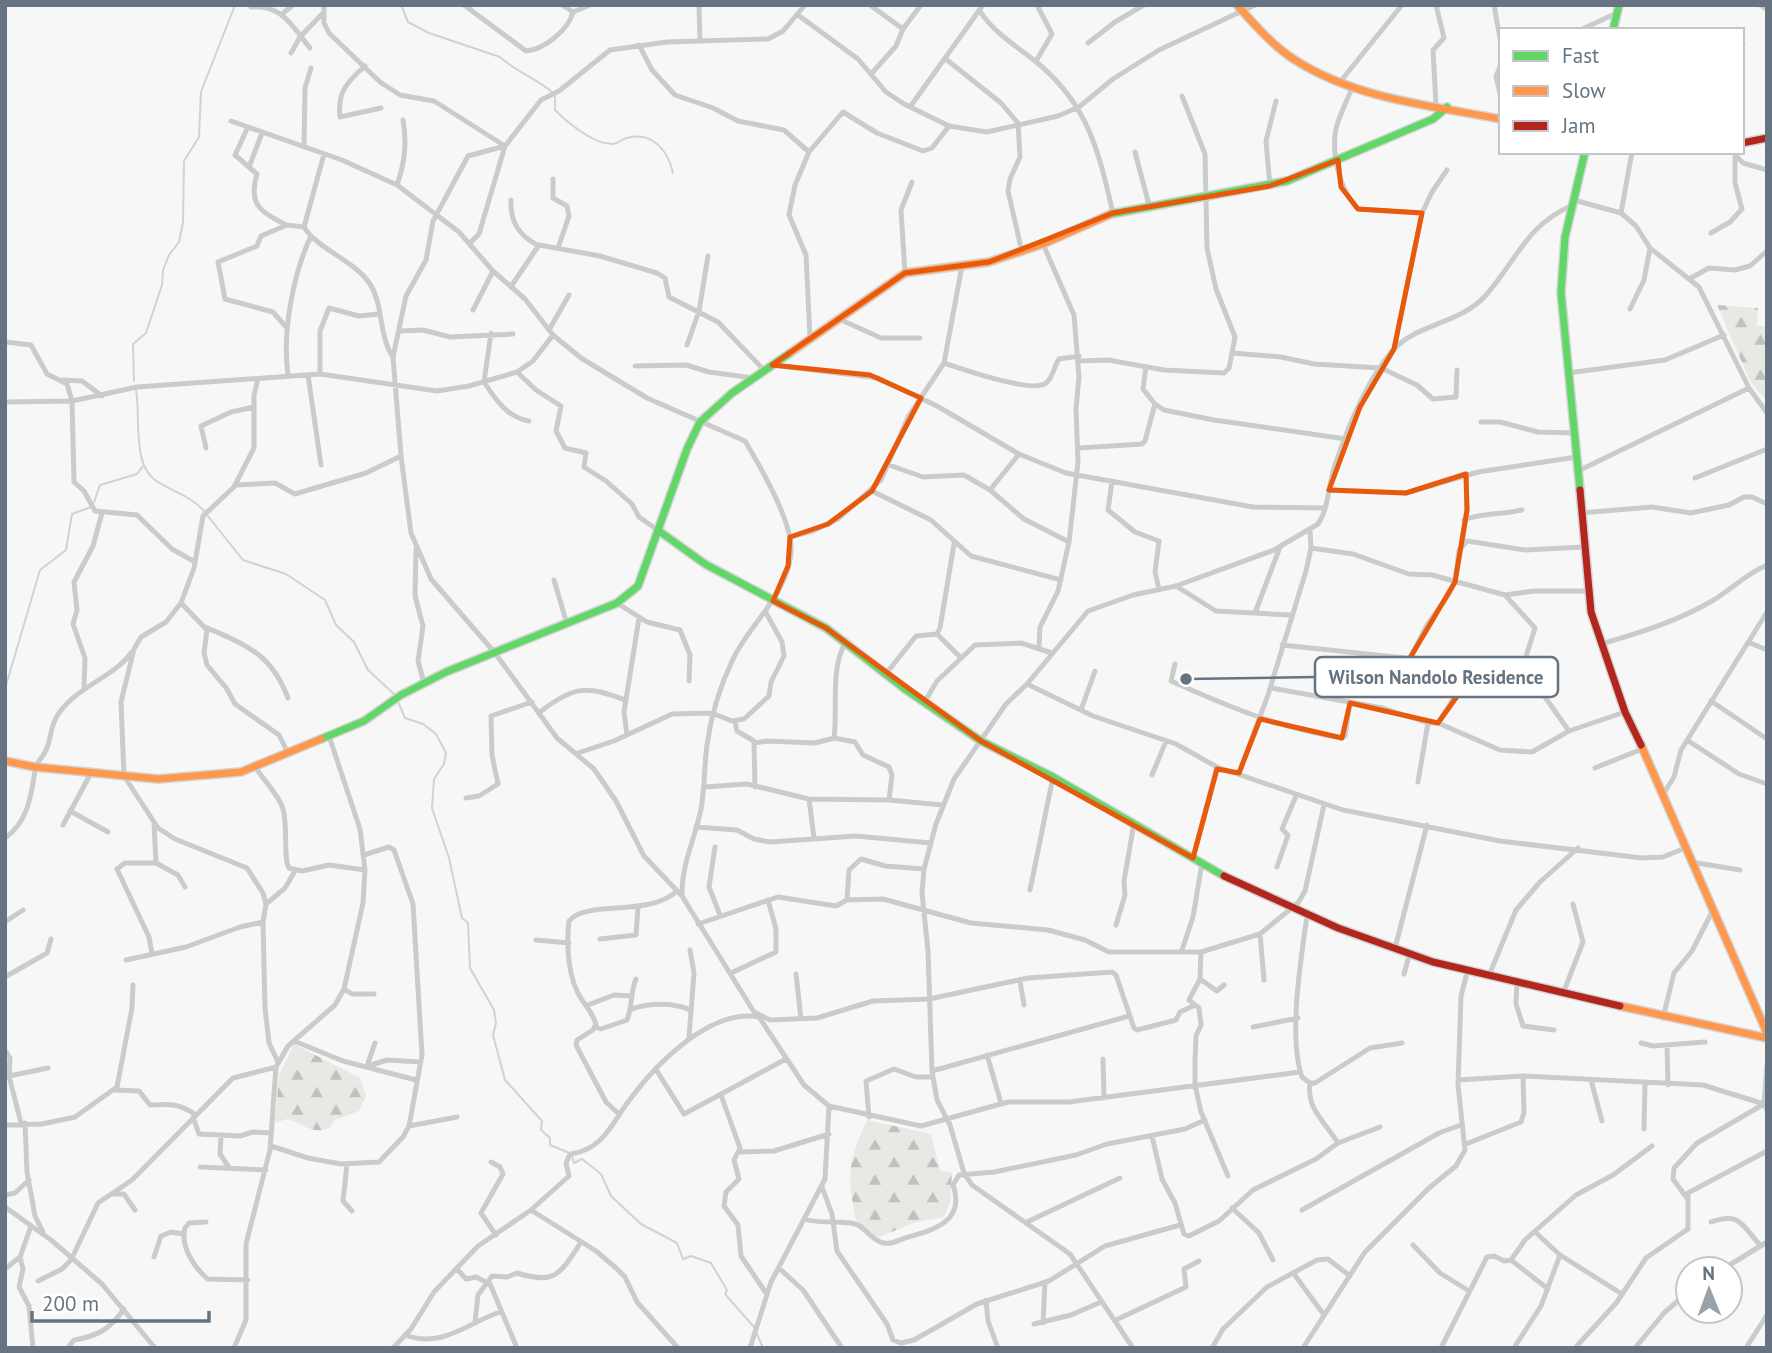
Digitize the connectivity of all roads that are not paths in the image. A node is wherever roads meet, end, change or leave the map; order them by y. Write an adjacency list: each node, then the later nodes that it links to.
1 (293, 5): 24 (street)
2 (464, 5): 23 (street)
3 (562, 5): 23 (street)
4 (590, 5): 23 (street)
5 (699, 5): 31 (street)
6 (805, 5): 25 (street)
7 (870, 5): 28 (street)
8 (921, 5): 28 (street)
9 (1037, 5): 37 (street)
10 (1144, 5): 32 (street)
11 (1255, 5): 19 (street)
12 (1402, 5): 42 (street)
13 (1436, 5): 47 (street)
14 (1494, 5): 29 (street)
15 (1760, 5): 22 (street)
16 (251, 7): 17 (street)
17 (270, 7): 24 (street)
18 (982, 8): 36 (street); 37 (street)
19 (1239, 8): 42 (street); 49 (street)
20 (324, 9): 30 (street); 38 (street)
21 (1618, 9): 26 (street); 27 (street)
22 (1767, 9)
23 (573, 12)
24 (282, 14): 30 (street)
25 (798, 15): 31 (street); 41 (street)
26 (1584, 28)
27 (1613, 28)
28 (903, 29): 41 (street)
29 (1499, 33)
30 (300, 37): 34 (street); 35 (street)
31 (700, 41): 33 (street)
32 (1088, 43)
33 (639, 45): 61 (street); 63 (street)
34 (310, 48)
35 (291, 53)
36 (947, 60): 48 (street); 55 (street)
37 (1036, 61): 49 (street)
38 (365, 66): 51 (street); 61 (street)
39 (311, 68): 62 (street)
40 (1499, 69): 44 (street)
41 (872, 73): 48 (street)
42 (1340, 82): 43 (street)
43 (1353, 86): 47 (street); 70 (street)
44 (1499, 90)
45 (1182, 96): 78 (street)
46 (1276, 101): 77 (street)
47 (1436, 105): 50 (street)
48 (910, 107): 56 (street)
49 (1079, 107): 55 (street); 82 (street)
50 (1447, 107): 52 (street); 70 (street)
51 (381, 108)
52 (1499, 118)
53 (403, 120): 76 (street)
54 (231, 121): 57 (street)
55 (1018, 123): 56 (street); 96 (street)
56 (949, 126): 63 (street)
57 (247, 129): 58 (street); 71 (street)
58 (262, 133): 62 (street); 71 (street)
59 (1767, 138): 60 (street)
60 (1744, 143)
61 (505, 146): 85 (street); 90 (street)
62 (304, 147): 65 (street)
63 (809, 152): 115 (street)
64 (1135, 152): 81 (street)
65 (324, 153): 76 (street); 87 (street)
66 (1585, 154): 80 (street)
67 (1632, 154): 84 (street)
68 (1735, 154): 88 (street)
69 (1736, 154): 73 (street)
70 (1338, 160): 77 (street); 83 (street)
71 (249, 167): 86 (street)
72 (1447, 170): 83 (street)
73 (1767, 170)
74 (553, 179): 93 (street)
75 (912, 182): 100 (street)
76 (397, 185): 85 (street)
77 (1270, 186): 78 (street)
78 (1205, 198): 81 (street); 120 (street)
79 (510, 200): 92 (street)
80 (1574, 202): 84 (street); 119 (street); 131 (street)
81 (1149, 205): 82 (street)
82 (1113, 213): 91 (street)
83 (1422, 213): 119 (street)
84 (1621, 213): 94 (street)
85 (436, 215): 90 (street); 110 (street)
86 (287, 225): 87 (street); 109 (street)
87 (304, 227): 89 (street)
88 (1711, 233)
89 (311, 236): 107 (street); 109 (street)
90 (470, 243): 99 (street)
91 (1043, 244): 96 (street); 122 (street)
92 (537, 245): 93 (street); 102 (street)
93 (558, 248): 106 (street)
94 (1650, 248): 101 (street); 104 (street)
95 (1767, 251): 101 (street)
96 (1022, 252): 98 (street)
97 (708, 256): 106 (street)
98 (962, 266): 100 (street); 123 (street)
99 (493, 271): 102 (street); 105 (street)
100 (905, 274): 108 (street)
101 (1689, 279): 114 (street)
102 (512, 285): 112 (street)
103 (569, 295): 112 (street)
104 (1630, 309)
105 (473, 310)
106 (699, 311): 118 (street); 128 (street)
107 (379, 314): 121 (street); 133 (street)
108 (839, 319): 115 (street); 116 (street)
109 (286, 327): 134 (street)
110 (400, 331): 111 (street); 121 (street)
111 (491, 333): 113 (street); 138 (street)
112 (551, 333): 130 (street); 149 (street)
113 (513, 334)
114 (1724, 335): 131 (street); 140 (street)
115 (810, 338): 124 (street)
116 (920, 338)
117 (5, 342): 137 (street)
118 (687, 345)
119 (1394, 349): 127 (street)
120 (1232, 353): 126 (street); 127 (street)
121 (393, 357): 139 (street)
122 (1079, 358): 123 (street); 126 (street); 153 (street)
123 (944, 363): 142 (street)
124 (772, 365): 128 (street); 142 (street)
125 (635, 366): 135 (street)
126 (1146, 367): 145 (street)
127 (1381, 368): 129 (street); 152 (street)
128 (764, 370): 135 (street)
129 (1457, 370)
130 (517, 372): 138 (street); 176 (street)
131 (1568, 373): 151 (street)
132 (308, 374): 133 (street); 134 (street); 159 (street)
133 (320, 374): 139 (street)
134 (288, 375): 136 (street)
135 (754, 378): 149 (street)
136 (258, 379): 141 (street); 146 (street)
137 (62, 380): 141 (street); 143 (street)
138 (484, 383): 139 (street); 148 (street)
139 (395, 384): 157 (street)
140 (1749, 388): 147 (street); 161 (street)
141 (102, 396): 143 (street)
142 (921, 398): 156 (street); 160 (street)
143 (72, 401): 144 (street); 173 (street)
144 (5, 402)
145 (1155, 404): 152 (street); 153 (street)
146 (254, 407): 154 (street); 166 (street)
147 (1767, 413)
148 (529, 421)
149 (700, 422): 176 (street); 178 (street)
150 (1481, 422): 151 (street)
151 (1574, 433): 158 (street)
152 (1346, 439): 168 (street)
153 (1079, 447): 163 (street)
154 (206, 448)
155 (1767, 449): 164 (street)
156 (1019, 454): 163 (street); 167 (street)
157 (401, 456): 166 (street); 182 (street)
158 (1577, 457): 161 (street); 162 (street)
159 (321, 465)
160 (890, 465): 167 (street); 169 (street)
161 (1578, 471): 174 (street)
162 (1466, 474): 168 (street); 175 (street)
163 (1077, 475): 165 (street); 179 (street)
164 (1695, 478)
165 (1112, 481): 171 (street); 192 (street)
166 (236, 485): 186 (street)
167 (990, 490): 179 (street)
168 (1329, 490): 171 (street)
169 (872, 491): 178 (street); 180 (street)
170 (1767, 504): 174 (street)
171 (1325, 508): 177 (street)
172 (1522, 510): 175 (street)
173 (102, 513): 186 (street); 225 (street)
174 (1580, 513): 184 (street)
175 (1464, 520): 181 (street)
176 (659, 531): 195 (street); 197 (street)
177 (1310, 531): 183 (street); 185 (street)
178 (790, 537): 195 (street)
179 (1069, 542): 189 (street)
180 (954, 544): 189 (street); 205 (street)
181 (1462, 544): 184 (street); 190 (street)
182 (416, 546): 213 (street); 223 (street)
183 (1280, 547): 191 (street); 199 (street)
184 (1584, 547): 193 (street)
185 (1311, 548): 190 (street); 201 (street)
186 (195, 562): 196 (street)
187 (1767, 565): 208 (street)
188 (554, 580): 203 (street)
189 (1061, 580): 210 (street)
190 (1455, 582): 194 (street); 216 (street)
191 (1176, 586): 192 (street); 199 (street)
192 (1159, 589): 214 (street)
193 (1588, 591): 194 (street); 208 (street)
194 (1506, 595): 219 (street)
195 (774, 601): 198 (street); 207 (street)
196 (181, 603): 204 (street); 211 (street)
197 (617, 603): 202 (street); 203 (street)
198 (765, 611): 236 (street); 238 (street)
199 (1255, 612): 201 (street)
200 (1767, 612): 206 (street)
201 (1290, 615): 209 (street)
202 (639, 618): 222 (street); 228 (street)
203 (567, 624): 213 (street)
204 (205, 627): 227 (street); 251 (street)
205 (937, 634): 215 (street); 221 (street)
206 (1748, 642): 212 (street); 229 (street)
207 (845, 643): 221 (street); 244 (street)
208 (1601, 644): 235 (street)
209 (1282, 645): 216 (street); 226 (street)
210 (1039, 647): 214 (street); 215 (street)
211 (134, 649): 225 (street); 261 (street)
212 (1767, 650)
213 (495, 653): 223 (street); 230 (street)
214 (1052, 653): 224 (street)
215 (960, 657): 231 (street)
216 (1410, 659): 217 (street)
217 (1454, 662): 219 (street); 240 (street)
218 (1175, 664): 237 (street)
219 (1523, 666): 241 (street)
220 (1095, 671): 233 (street)
221 (885, 675): 231 (street)
222 (689, 681)
223 (424, 682): 243 (street)
224 (1027, 684): 233 (street); 247 (street)
225 (84, 688): 255 (street)
226 (1271, 688): 232 (street); 237 (street)
227 (288, 698)
228 (625, 700): 234 (street); 242 (street)
229 (1711, 701): 245 (street); 246 (street)
230 (532, 702): 234 (street); 269 (street)
231 (923, 703): 247 (street)
232 (1350, 703): 237 (street); 239 (street)
233 (1081, 710): 248 (street)
234 (540, 712): 252 (street)
235 (1625, 712): 241 (street); 250 (street)
236 (712, 713): 238 (street); 242 (street); 266 (street)
237 (1260, 719): 259 (street)
238 (735, 721): 249 (street)
239 (1428, 723): 240 (street); 263 (street)
240 (1438, 723): 241 (street)
241 (1569, 731)
242 (627, 735): 252 (street)
243 (329, 736): 251 (street); 287 (street)
244 (834, 738): 249 (street); 271 (street)
245 (1767, 739)
246 (1687, 740): 264 (street); 267 (street)
247 (981, 741): 262 (street); 272 (street)
248 (1166, 741): 254 (street); 260 (street)
249 (754, 743): 265 (street)
250 (1642, 749): 257 (street); 267 (street)
251 (288, 753): 256 (street)
252 (578, 753): 299 (street)
253 (5, 761): 255 (street)
254 (1217, 767): 259 (street); 288 (street)
255 (34, 768): 258 (street); 281 (street)
256 (256, 768): 261 (street); 296 (street)
257 (1595, 768)
258 (91, 773): 261 (street); 274 (street)
259 (1239, 773): 268 (street)
260 (1152, 775)
261 (124, 776): 275 (street)
262 (1053, 777): 276 (street); 298 (street)
263 (1418, 782)
264 (1767, 784)
265 (755, 787): 266 (street); 270 (street)
266 (704, 788): 279 (street)
267 (1664, 793): 286 (street)
268 (1296, 796): 273 (street); 292 (street)
269 (466, 798)
270 (809, 799): 271 (street); 282 (street)
271 (889, 800): 272 (street)
272 (942, 805): 283 (street)
273 (1324, 805): 278 (street); 305 (street)
274 (71, 811): 277 (street); 280 (street)
275 (154, 823): 290 (street); 302 (street)
276 (1134, 823): 288 (street); 314 (street)
277 (63, 825)
278 (1427, 825): 285 (street); 320 (street)
279 (696, 827): 282 (street); 299 (street)
280 (108, 832)
281 (5, 838)
282 (814, 838): 283 (street)
283 (931, 842): 293 (street)
284 (715, 847): 309 (street)
285 (1578, 848): 286 (street); 329 (street)
286 (1685, 848): 289 (street)
287 (364, 855): 294 (street); 371 (street)
288 (1193, 858): 291 (street)
289 (1691, 862): 295 (street); 307 (street)
290 (156, 863): 297 (street); 325 (street)
291 (1202, 863): 305 (street); 322 (street)
292 (1277, 867)
293 (924, 869): 301 (street); 308 (street)
294 (365, 870): 296 (street); 340 (street)
295 (1740, 870)
296 (295, 871): 302 (street)
297 (185, 887)
298 (1030, 890)
299 (680, 894): 304 (street); 313 (street)
300 (768, 900): 301 (street); 309 (street); 328 (street)
301 (847, 900): 308 (street)
302 (266, 904): 312 (street)
303 (1573, 904): 341 (street)
304 (638, 907): 317 (street); 319 (street)
305 (1292, 909): 310 (street); 315 (street)
306 (23, 910): 311 (street)
307 (1713, 910): 353 (street); 358 (street)
308 (925, 912): 322 (street); 344 (street)
309 (720, 915): 313 (street)
310 (1307, 916): 320 (street); 352 (street)
311 (5, 922)
312 (262, 922): 325 (street); 372 (street)
313 (698, 924): 328 (street)
314 (1116, 925)
315 (1260, 934): 323 (street); 335 (street)
316 (51, 939): 332 (street)
317 (600, 939)
318 (536, 940): 319 (street)
319 (569, 943): 345 (street)
320 (1395, 948): 324 (street)
321 (690, 950): 349 (street)
322 (1182, 950): 323 (street)
323 (1201, 952): 334 (street)
324 (1410, 953): 327 (street); 331 (street)
325 (152, 954): 326 (street)
326 (126, 960)
327 (1468, 968): 329 (street); 382 (street)
328 (731, 973): 351 (street)
329 (1490, 973): 336 (street)
330 (796, 974): 354 (street)
331 (1404, 974)
332 (5, 977)
333 (636, 979): 343 (street)
334 (1200, 979): 339 (street); 347 (street)
335 (1264, 980)
336 (1517, 980): 341 (street); 357 (street)
337 (1020, 981): 344 (street); 346 (street); 350 (street)
338 (133, 985): 388 (street)
339 (1224, 985)
340 (344, 989): 342 (street); 361 (street)
341 (1564, 991): 353 (street)
342 (374, 994)
343 (631, 996): 345 (street); 348 (street)
344 (929, 999): 354 (street); 378 (street)
345 (588, 1004): 355 (street)
346 (1024, 1005)
347 (1193, 1006): 350 (street); 386 (street)
348 (632, 1009): 349 (street); 355 (street)
349 (690, 1010): 359 (street)
350 (1129, 1016): 368 (street)
351 (759, 1017): 354 (street); 359 (street); 369 (street)
352 (1298, 1018): 356 (street); 377 (street)
353 (1663, 1018): 360 (street)
354 (801, 1019)
355 (595, 1027): 394 (street)
356 (1253, 1027)
357 (1554, 1030)
358 (1767, 1032)
359 (689, 1037): 376 (street)
360 (1767, 1038)
361 (295, 1041): 372 (street); 374 (street)
362 (1705, 1042): 366 (street)
363 (375, 1043): 374 (street)
364 (1402, 1043): 384 (street)
365 (1641, 1043): 366 (street)
366 (1667, 1045): 387 (street)
367 (5, 1050): 379 (street)
368 (987, 1055): 378 (street); 391 (street)
369 (786, 1059): 389 (street); 392 (street)
370 (1103, 1059): 390 (street)
371 (420, 1062): 374 (street); 381 (street)
372 (277, 1064): 395 (street); 407 (street)
373 (1767, 1065): 393 (street)
374 (367, 1066): 381 (street)
375 (48, 1068): 379 (street)
376 (657, 1071): 389 (street); 394 (street)
377 (1300, 1072): 384 (street); 386 (street)
378 (932, 1074): 397 (street); 398 (street)
379 (9, 1076): 401 (street)
380 (1523, 1076): 382 (street); 383 (street); 412 (street)
381 (416, 1080): 404 (street)
382 (1458, 1080): 403 (street)
383 (1591, 1080): 385 (street); 400 (street)
384 (1310, 1083): 411 (street)
385 (1645, 1084): 387 (street); 406 (street)
386 (1195, 1085): 390 (street); 399 (street)
387 (1668, 1085): 393 (street)
388 (114, 1090): 395 (street); 401 (street)
389 (721, 1095): 416 (street)
390 (1104, 1098): 391 (street)
391 (1001, 1103): 398 (street)
392 (829, 1106): 397 (street); 408 (street)
393 (1765, 1107): 429 (street)
394 (619, 1114): 433 (street)
395 (195, 1116): 409 (street); 427 (street)
396 (457, 1117): 404 (street)
397 (869, 1117): 398 (street)
398 (946, 1119): 422 (street)
399 (1205, 1120): 410 (street); 423 (street)
400 (1602, 1121)
401 (23, 1123): 402 (street); 425 (street)
402 (5, 1125)
403 (1461, 1125): 412 (street); 434 (street)
404 (409, 1126): 418 (street)
405 (1380, 1127): 411 (street)
406 (1644, 1129)
407 (271, 1133): 409 (street); 413 (street)
408 (829, 1134): 416 (street); 426 (street)
409 (221, 1135): 420 (street)
410 (1152, 1136): 422 (street); 441 (street)
411 (1338, 1143): 431 (street)
412 (1466, 1144): 464 (street)
413 (271, 1146): 418 (street); 421 (street)
414 (1652, 1146): 443 (street)
415 (1767, 1151): 429 (street)
416 (739, 1152): 471 (street)
417 (491, 1162): 446 (street)
418 (347, 1164): 435 (street)
419 (200, 1167): 420 (street)
420 (228, 1167): 421 (street)
421 (266, 1170): 465 (street)
422 (964, 1173): 438 (street); 440 (street)
423 (1228, 1175)
424 (1120, 1178): 438 (street)
425 (29, 1180): 428 (street); 444 (street)
426 (822, 1187): 436 (street); 440 (street)
427 (109, 1194): 432 (street); 455 (street)
428 (5, 1195)
429 (1686, 1197): 472 (street)
430 (5, 1207): 442 (street)
431 (1232, 1208): 441 (street); 456 (street)
432 (135, 1210)
433 (531, 1210): 446 (street); 447 (street)
434 (1302, 1210)
435 (352, 1211)
436 (805, 1219): 440 (street); 460 (street)
437 (206, 1222): 445 (street)
438 (1027, 1222): 459 (street)
439 (1711, 1222): 450 (street)
440 (832, 1224): 473 (street)
441 (1180, 1225): 459 (street)
442 (31, 1226): 444 (street); 453 (street)
443 (1535, 1232): 451 (street); 457 (street)
444 (44, 1234): 455 (street)
445 (183, 1234): 454 (street); 465 (street)
446 (496, 1235): 462 (street)
447 (581, 1242): 467 (street); 492 (street)
448 (1767, 1242): 450 (street)
449 (1413, 1245): 470 (street)
450 (1760, 1245): 452 (street)
451 (1560, 1255): 469 (street); 472 (street)
452 (1744, 1255)
453 (20, 1257): 461 (street); 486 (street)
454 (154, 1257)
455 (71, 1260): 466 (street); 476 (street)
456 (1273, 1260)
457 (1511, 1260): 469 (street); 470 (street)
458 (1199, 1261): 480 (street)
459 (1076, 1262): 468 (street); 474 (street)
460 (779, 1268): 471 (street); 494 (street)
461 (5, 1269)
462 (457, 1269): 467 (street); 484 (street)
463 (1294, 1274): 464 (street); 478 (street); 497 (street)
464 (1350, 1276): 478 (street)
465 (248, 1280): 489 (street)
466 (38, 1281)
467 (487, 1281): 477 (street); 481 (street)
468 (1045, 1282): 473 (street); 482 (street)
469 (1548, 1289): 500 (street)
470 (1469, 1291): 499 (street)
471 (766, 1293): 493 (street)
472 (1622, 1294): 501 (street)
473 (986, 1300): 495 (street)
474 (1101, 1302): 480 (street); 482 (street)
475 (1674, 1304): 485 (street)
476 (124, 1309): 487 (street); 488 (street)
477 (500, 1312): 481 (street); 491 (street)
478 (1324, 1315): 498 (street)
479 (1767, 1315): 502 (street)
480 (1116, 1320): 496 (street)
481 (475, 1322): 484 (street)
482 (1043, 1323): 483 (street)
483 (1034, 1324)
484 (405, 1335): 490 (street)
485 (1637, 1347)
486 (33, 1348)
487 (68, 1348)
488 (155, 1348)
489 (234, 1348)
490 (393, 1348)
491 (517, 1348)
492 (678, 1348)
493 (750, 1348)
494 (842, 1348)
495 (998, 1348)
496 (1133, 1348)
497 (1212, 1348)
498 (1303, 1348)
499 (1441, 1348)
500 (1514, 1348)
501 (1575, 1348)
502 (1746, 1348)

